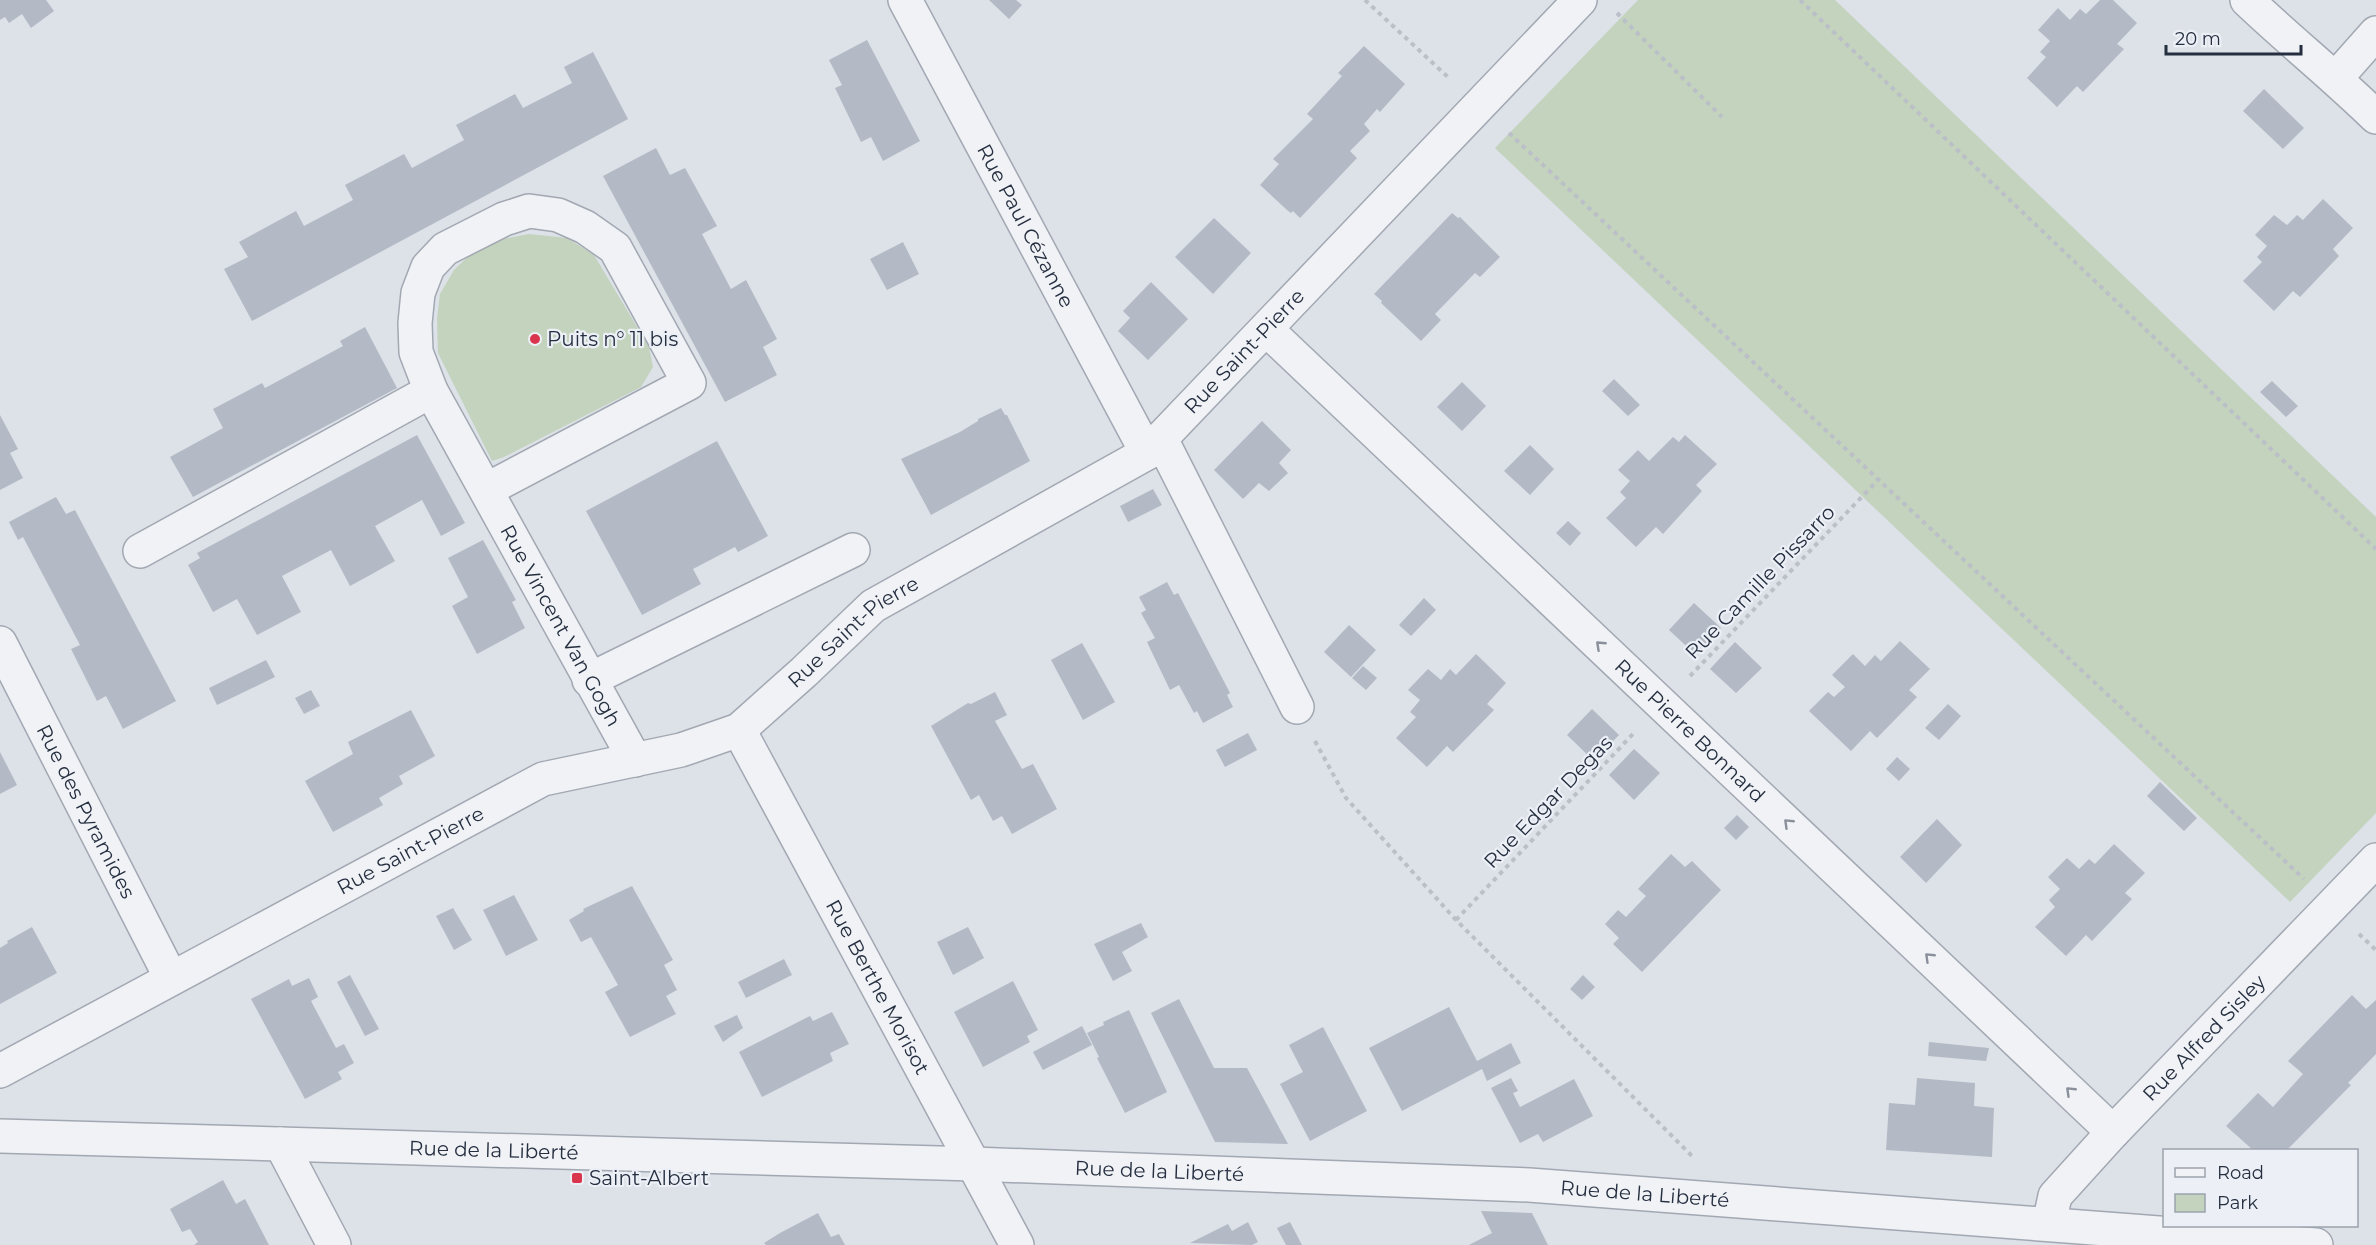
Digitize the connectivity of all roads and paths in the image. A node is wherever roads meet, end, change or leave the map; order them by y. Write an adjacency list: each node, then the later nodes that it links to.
1 (905, 0): 14 (street, Rue Paul Cézanne)
2 (1365, 0): 9 (path)
3 (1580, 0): 9 (street, Rue Saint-Pierre)
4 (1800, 0): 17 (path)
5 (2247, 0): 8 (street)
6 (1612, 8): 10 (path)
7 (2376, 33): 8 (street)
8 (2336, 78): 11 (street)
9 (1479, 106): 12 (street, Rue Saint-Pierre); 15 (path)
10 (1722, 117)
11 (2376, 117)
12 (1266, 329): 14 (street, Rue Saint-Pierre); 22 (street, Rue Pierre Bonnard, one-way to 12)
13 (431, 391): 16 (street, Rue Vincent Van Gogh); 16 (street, Rue Vincent Van Gogh); 19 (street)
14 (1154, 446): 23 (street, Rue Paul Cézanne); 24 (street, Rue Saint-Pierre)
15 (1878, 480): 22 (path, Rue Camille Pissarro); 27 (path)
16 (486, 490): 21 (street, Rue Vincent Van Gogh)
17 (2376, 549)
18 (853, 550): 21 (street)
19 (140, 551)
20 (0, 643): 29 (street, Rue des Pyramides)
21 (589, 680): 25 (street, Rue Vincent Van Gogh)
22 (1662, 703): 28 (path, Rue Edgar Degas); 31 (street, Rue Pierre Bonnard, one-way to 22)
23 (1297, 707): 28 (path)
24 (739, 730): 25 (street, Rue Saint-Pierre); 34 (street, Rue Berthe Morisot)
25 (635, 760): 29 (street, Rue Saint-Pierre)
26 (2376, 860): 27 (street, Rue Alfred Sisley)
27 (2326, 912): 31 (street, Rue Alfred Sisley)
28 (1456, 920): 35 (path)
29 (171, 978): 30 (street, Rue Saint-Pierre)
30 (0, 1071)
31 (2113, 1132): 36 (street, Rue Alfred Sisley)
32 (0, 1136): 33 (street, Rue de la Liberté)
33 (280, 1144): 34 (street, Rue de la Liberté); 38 (street)
34 (974, 1164): 35 (street, Rue de la Liberté); 39 (street, Rue Berthe Morisot)
35 (1737, 1201): 37 (street, Rue de la Liberté)
36 (2049, 1224): 37 (street, Rue de la Liberté); 40 (street, Rue de la Liberté)
37 (1992, 1233)
38 (334, 1245)
39 (1017, 1245)
40 (2316, 1245)

